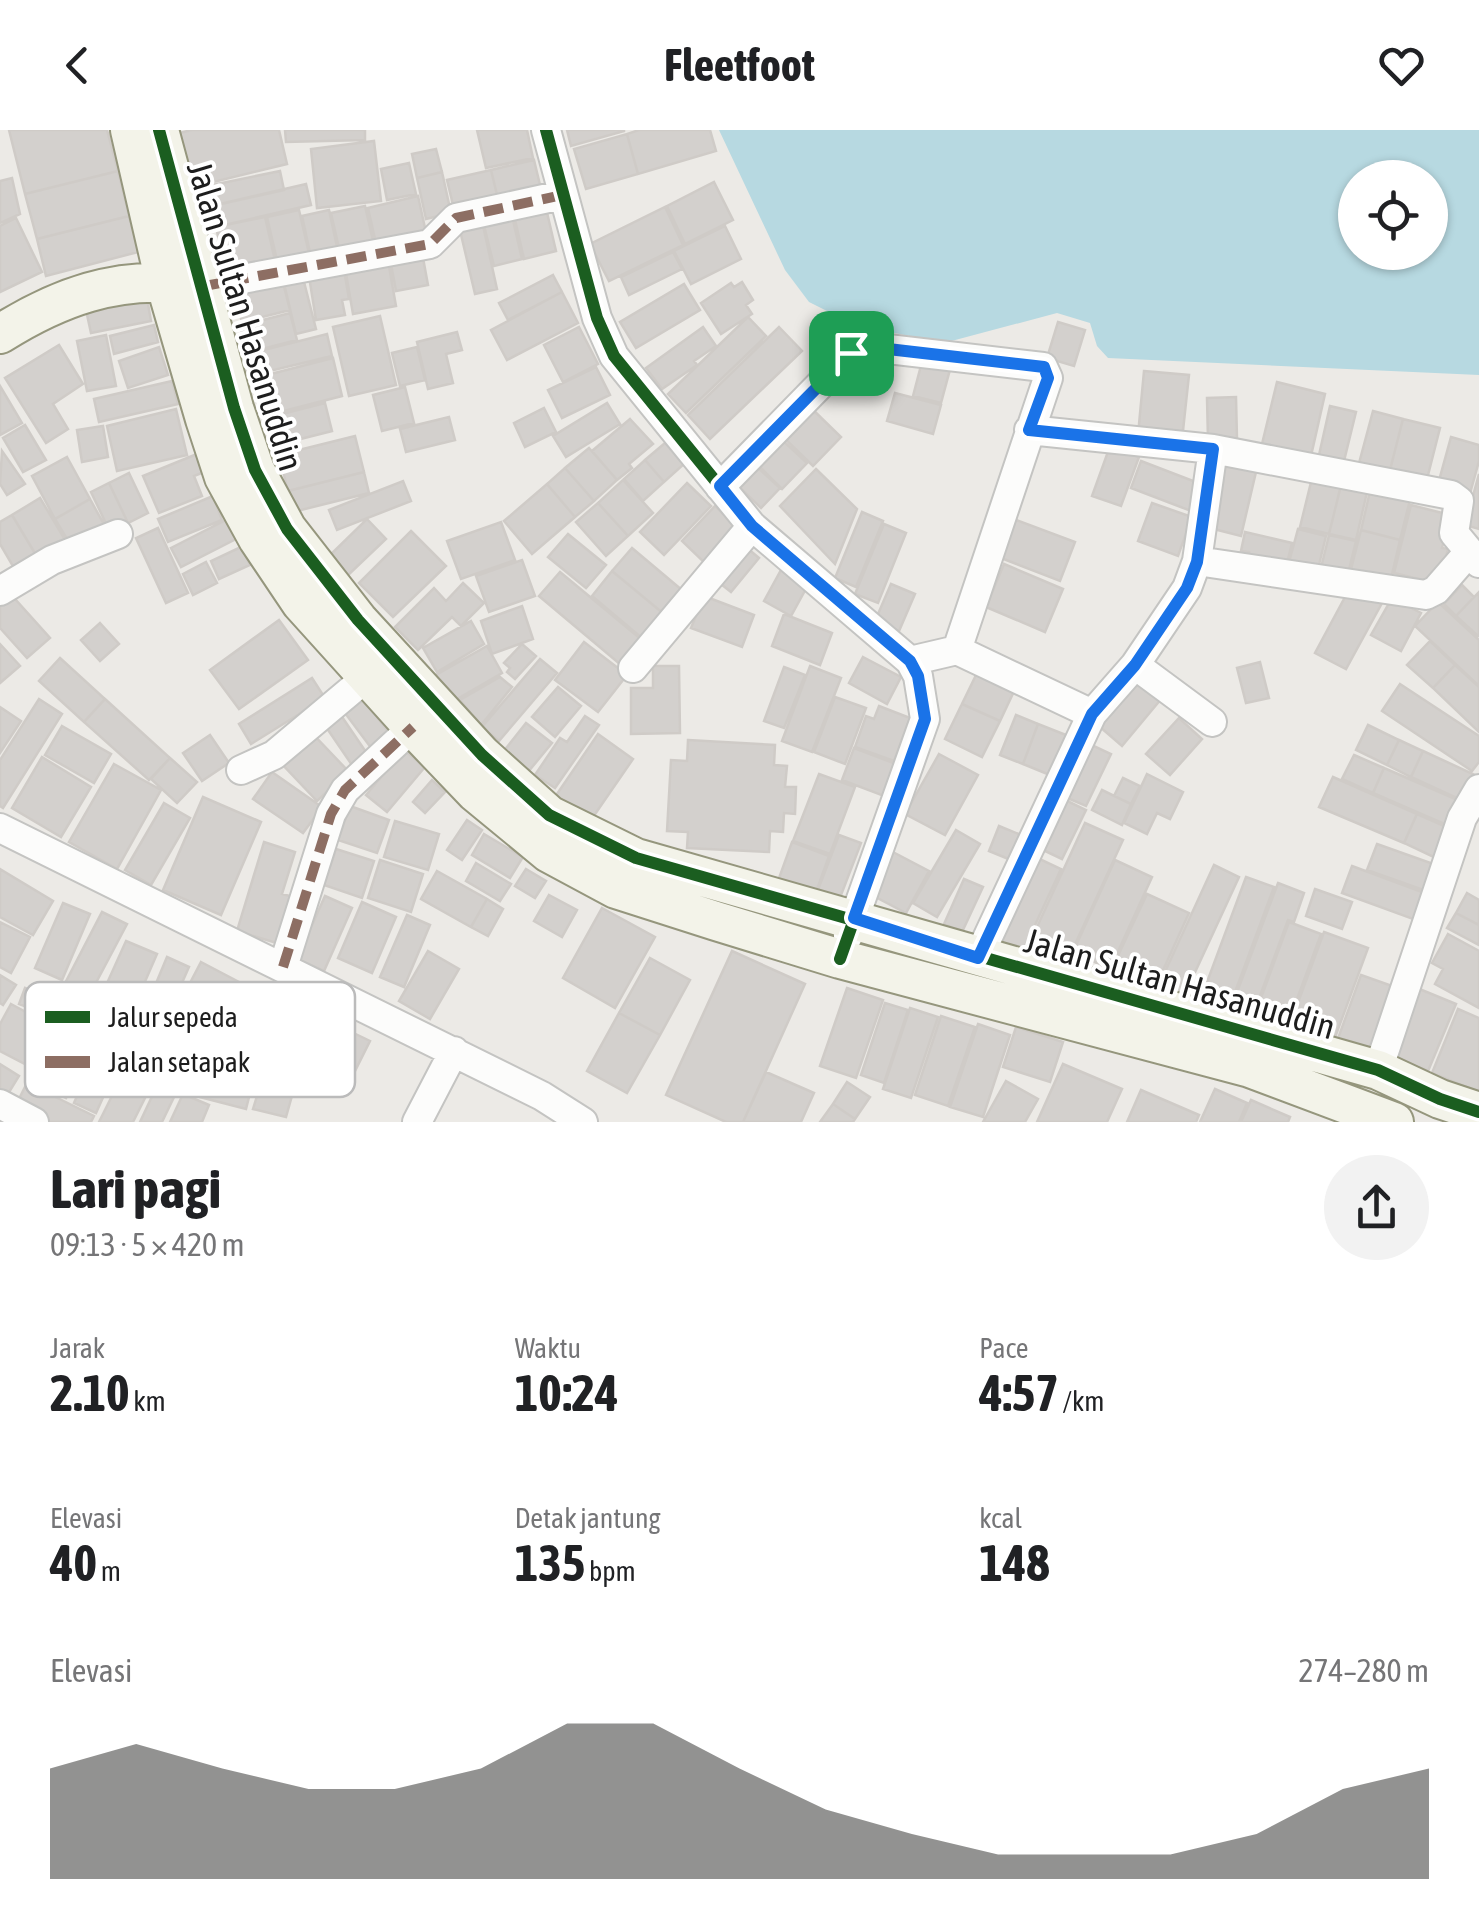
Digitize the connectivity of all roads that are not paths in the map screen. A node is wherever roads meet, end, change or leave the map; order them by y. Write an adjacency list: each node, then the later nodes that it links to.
1 (130, 130): 5 (street, Jalan Sultan Hasanuddin)
2 (158, 130): 5 (street, Jalan Sultan Hasanuddin)
3 (546, 130): 4 (street)
4 (562, 195): 5 (street); 9 (street)
5 (182, 285): 6 (street); 19 (street, Jalan Sultan Hasanuddin); 26 (street, Jalan Sultan Hasanuddin)
6 (0, 334)
7 (1029, 430): 8 (street); 9 (street); 15 (street)
8 (1213, 449): 12 (street); 13 (street)
9 (720, 486): 10 (street)
10 (752, 526): 16 (street); 18 (street)
11 (118, 534): 14 (street)
12 (1474, 557): 13 (street)
13 (1197, 562): 17 (street)
14 (0, 591)
15 (957, 650): 16 (street); 20 (street)
16 (910, 661): 26 (street)
17 (1135, 665): 20 (street); 21 (street)
18 (634, 668)
19 (367, 676): 22 (street, Jalan Sultan Hasanuddin); 23 (street)
20 (1092, 714): 27 (street)
21 (1212, 722)
22 (412, 728): 28 (street, Jalan Sultan Hasanuddin); 29 (street)
23 (241, 770)
24 (1479, 789): 33 (street)
25 (3, 835): 29 (street)
26 (854, 918): 27 (street, Jalan Sultan Hasanuddin); 28 (street)
27 (978, 958): 33 (street, Jalan Sultan Hasanuddin)
28 (840, 959): 39 (street, Jalan Sultan Hasanuddin)
29 (283, 967): 30 (street)
30 (314, 982)
31 (355, 1002): 32 (street)
32 (454, 1051): 37 (street); 38 (street)
33 (1378, 1070): 35 (street, Jalan Sultan Hasanuddin)
34 (0, 1104): 36 (street)
35 (1479, 1112)
36 (34, 1122)
37 (417, 1122)
38 (583, 1122)
39 (1394, 1122)

